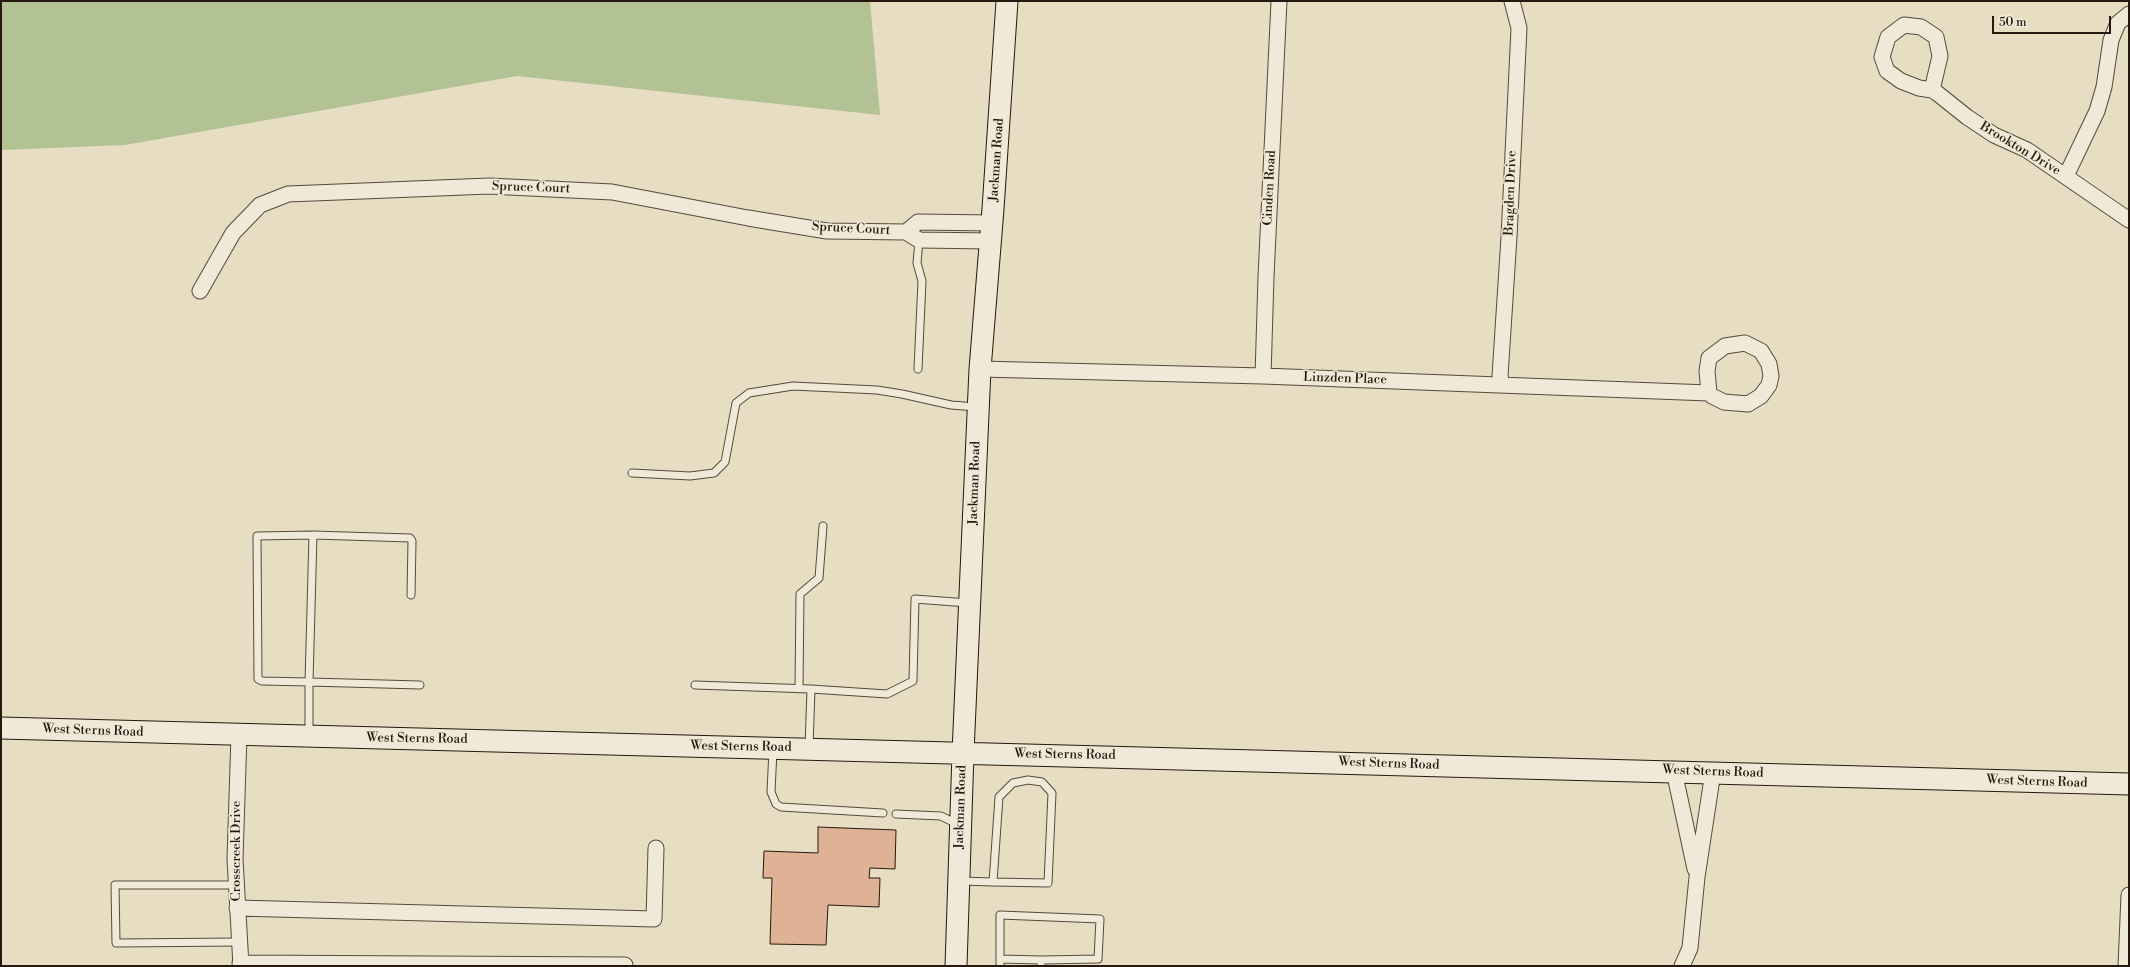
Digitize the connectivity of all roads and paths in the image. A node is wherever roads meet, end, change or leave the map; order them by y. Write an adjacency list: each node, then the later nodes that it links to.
1 (1007, 1): 9 (main road, Jackman Road)
2 (1279, 1): 14 (street, Cinden Road)
3 (1512, 1): 15 (street, Bragden Drive)
4 (2129, 14): 6 (street)
5 (1932, 90): 5 (street); 6 (street, Brookton Drive)
6 (2066, 176): 7 (street, Brookton Drive)
7 (2129, 220)
8 (906, 232): 9 (street, Spruce Court); 10 (street, Spruce Court); 11 (street, Spruce Court)
9 (992, 232): 10 (street); 13 (main road, Jackman Road)
10 (919, 240): 12 (lane)
11 (200, 291)
12 (918, 369)
13 (980, 369): 14 (street, Linzden Place); 17 (main road, Jackman Road)
14 (1263, 376): 15 (street, Linzden Place)
15 (1502, 385): 16 (street, Linzden Place)
16 (1710, 392): 16 (street)
17 (978, 407): 18 (lane); 22 (main road, Jackman Road)
18 (632, 473)
19 (823, 526): 26 (lane)
20 (313, 535): 21 (lane); 23 (lane); 23 (lane)
21 (411, 595)
22 (970, 603): 27 (lane); 33 (main road, Jackman Road)
23 (309, 682): 24 (lane); 30 (lane)
24 (420, 685)
25 (695, 685): 26 (lane)
26 (799, 689): 27 (lane)
27 (811, 689): 32 (lane)
28 (1, 728): 29 (main road, West Sterns Road)
29 (239, 735): 30 (main road, West Sterns Road); 44 (street, Crosscreek Drive)
30 (308, 737): 31 (main road, West Sterns Road)
31 (773, 748): 32 (main road, West Sterns Road); 37 (lane)
32 (809, 749): 33 (main road, West Sterns Road)
33 (963, 753): 34 (main road, West Sterns Road); 39 (main road, Jackman Road)
34 (1674, 771): 35 (main road, West Sterns Road); 41 (street)
35 (1713, 772): 36 (main road, West Sterns Road); 41 (street)
36 (2129, 784)
37 (883, 813)
38 (896, 814): 39 (lane)
39 (960, 826): 42 (main road, Jackman Road)
40 (656, 848): 46 (street)
41 (1697, 878): 53 (street)
42 (959, 881): 43 (lane); 52 (main road, Jackman Road)
43 (993, 882): 43 (lane)
44 (236, 885): 46 (street, Crosscreek Drive); 47 (lane)
45 (2129, 895): 54 (street)
46 (237, 908): 47 (street, Crosscreek Drive)
47 (238, 942): 50 (street, Crosscreek Drive)
48 (1000, 962): 49 (lane); 49 (lane)
49 (1041, 963)
50 (240, 964): 51 (street)
51 (625, 965)
52 (956, 966)
53 (1682, 966)
54 (2126, 966)

